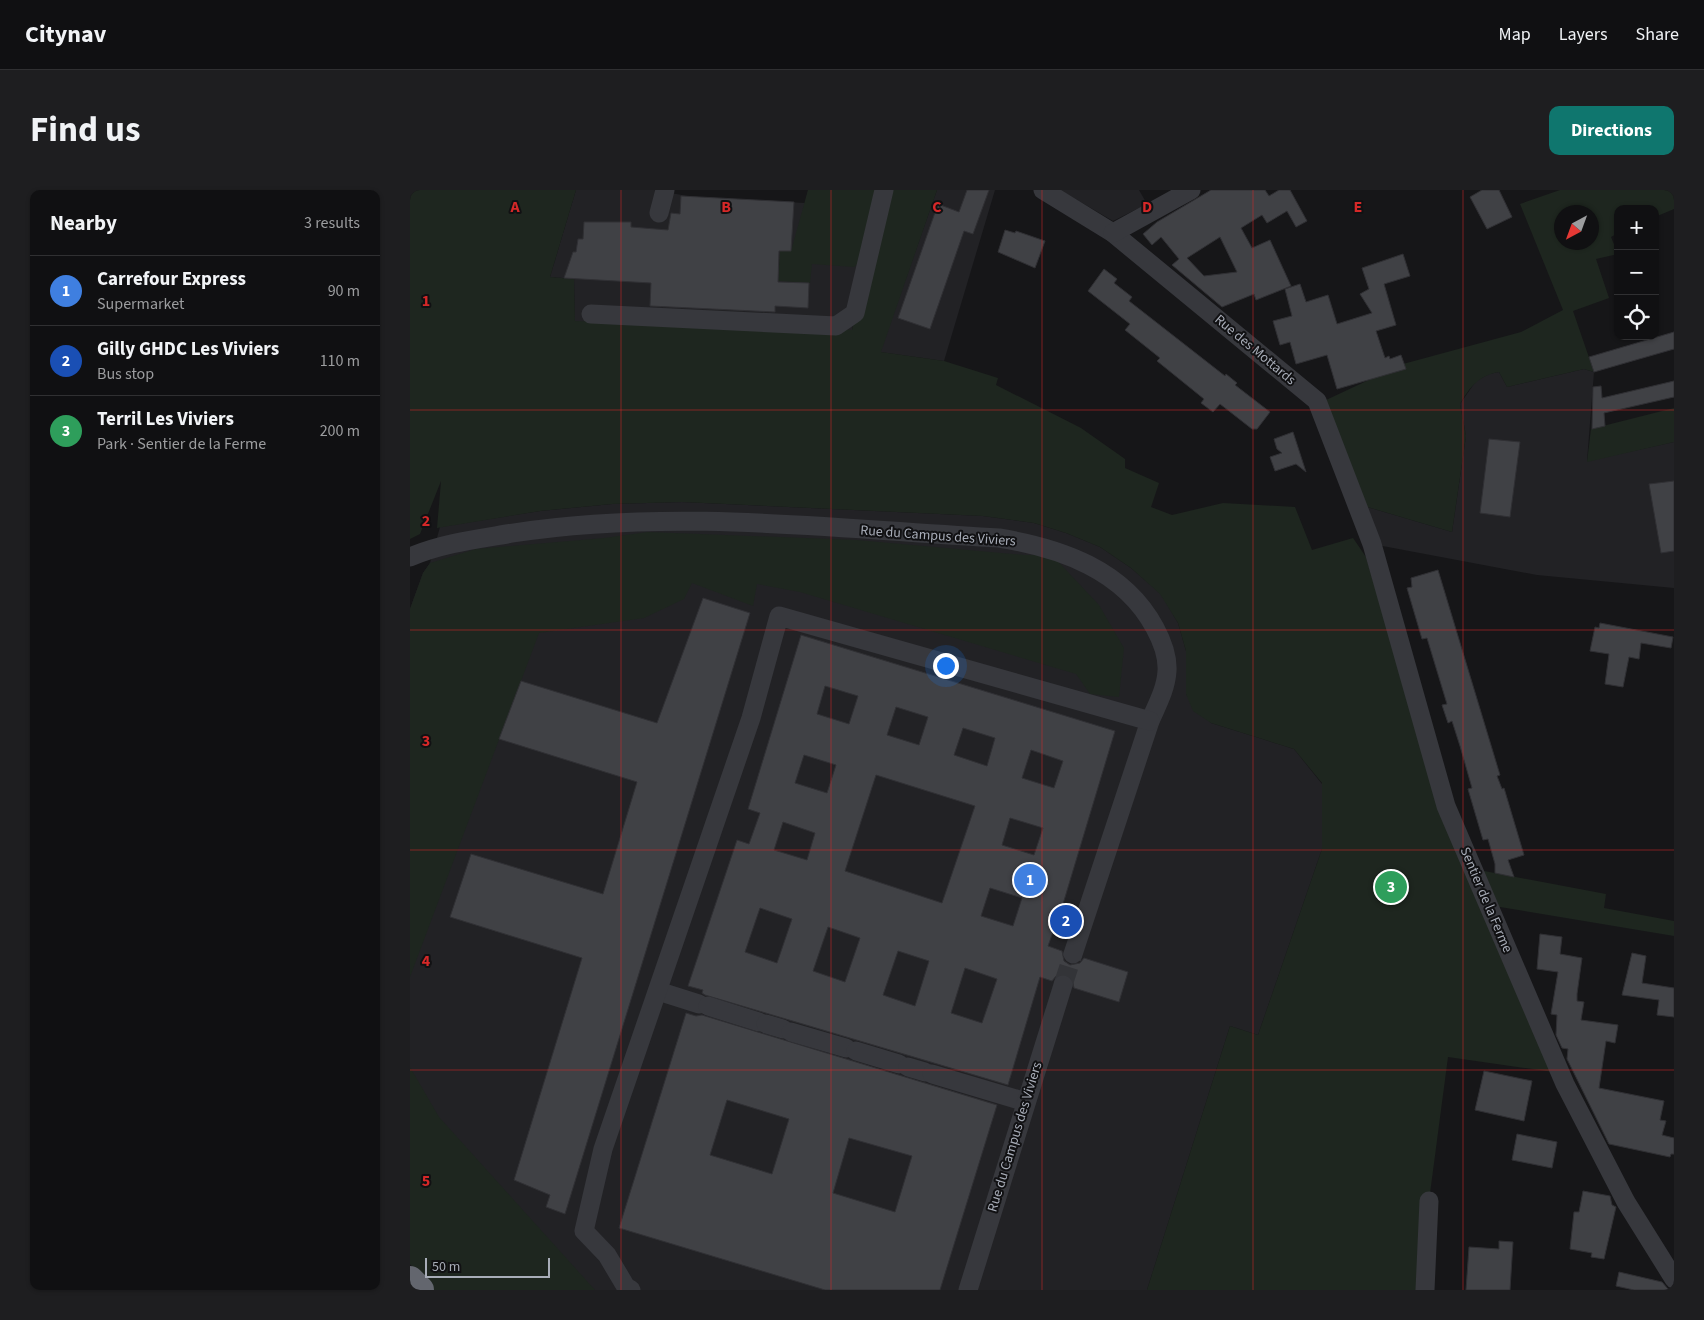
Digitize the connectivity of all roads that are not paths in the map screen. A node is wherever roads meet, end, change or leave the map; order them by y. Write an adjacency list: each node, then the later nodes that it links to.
1 (665, 190): 5 (street)
2 (884, 190): 7 (street)
3 (1042, 190): 6 (street, Rue des Mottards)
4 (1192, 190): 6 (street)
5 (659, 213)
6 (1113, 233): 8 (street, Rue des Mottards)
7 (591, 314)
8 (1352, 498): 16 (street, Sentier de la Ferme)
9 (418, 554): 10 (street, Rue du Campus des Viviers)
10 (1150, 721): 11 (street, Rue du Campus des Viviers); 13 (street)
11 (1073, 954)
12 (1063, 985): 14 (street, Rue du Campus des Viviers)
13 (658, 991): 14 (street); 19 (street)
14 (1026, 1102): 20 (street, Rue du Campus des Viviers)
15 (1429, 1201): 21 (street)
16 (1674, 1279)
17 (410, 1280): 18 (highway)
18 (420, 1290)
19 (631, 1290)
20 (968, 1290)
21 (1425, 1290)

